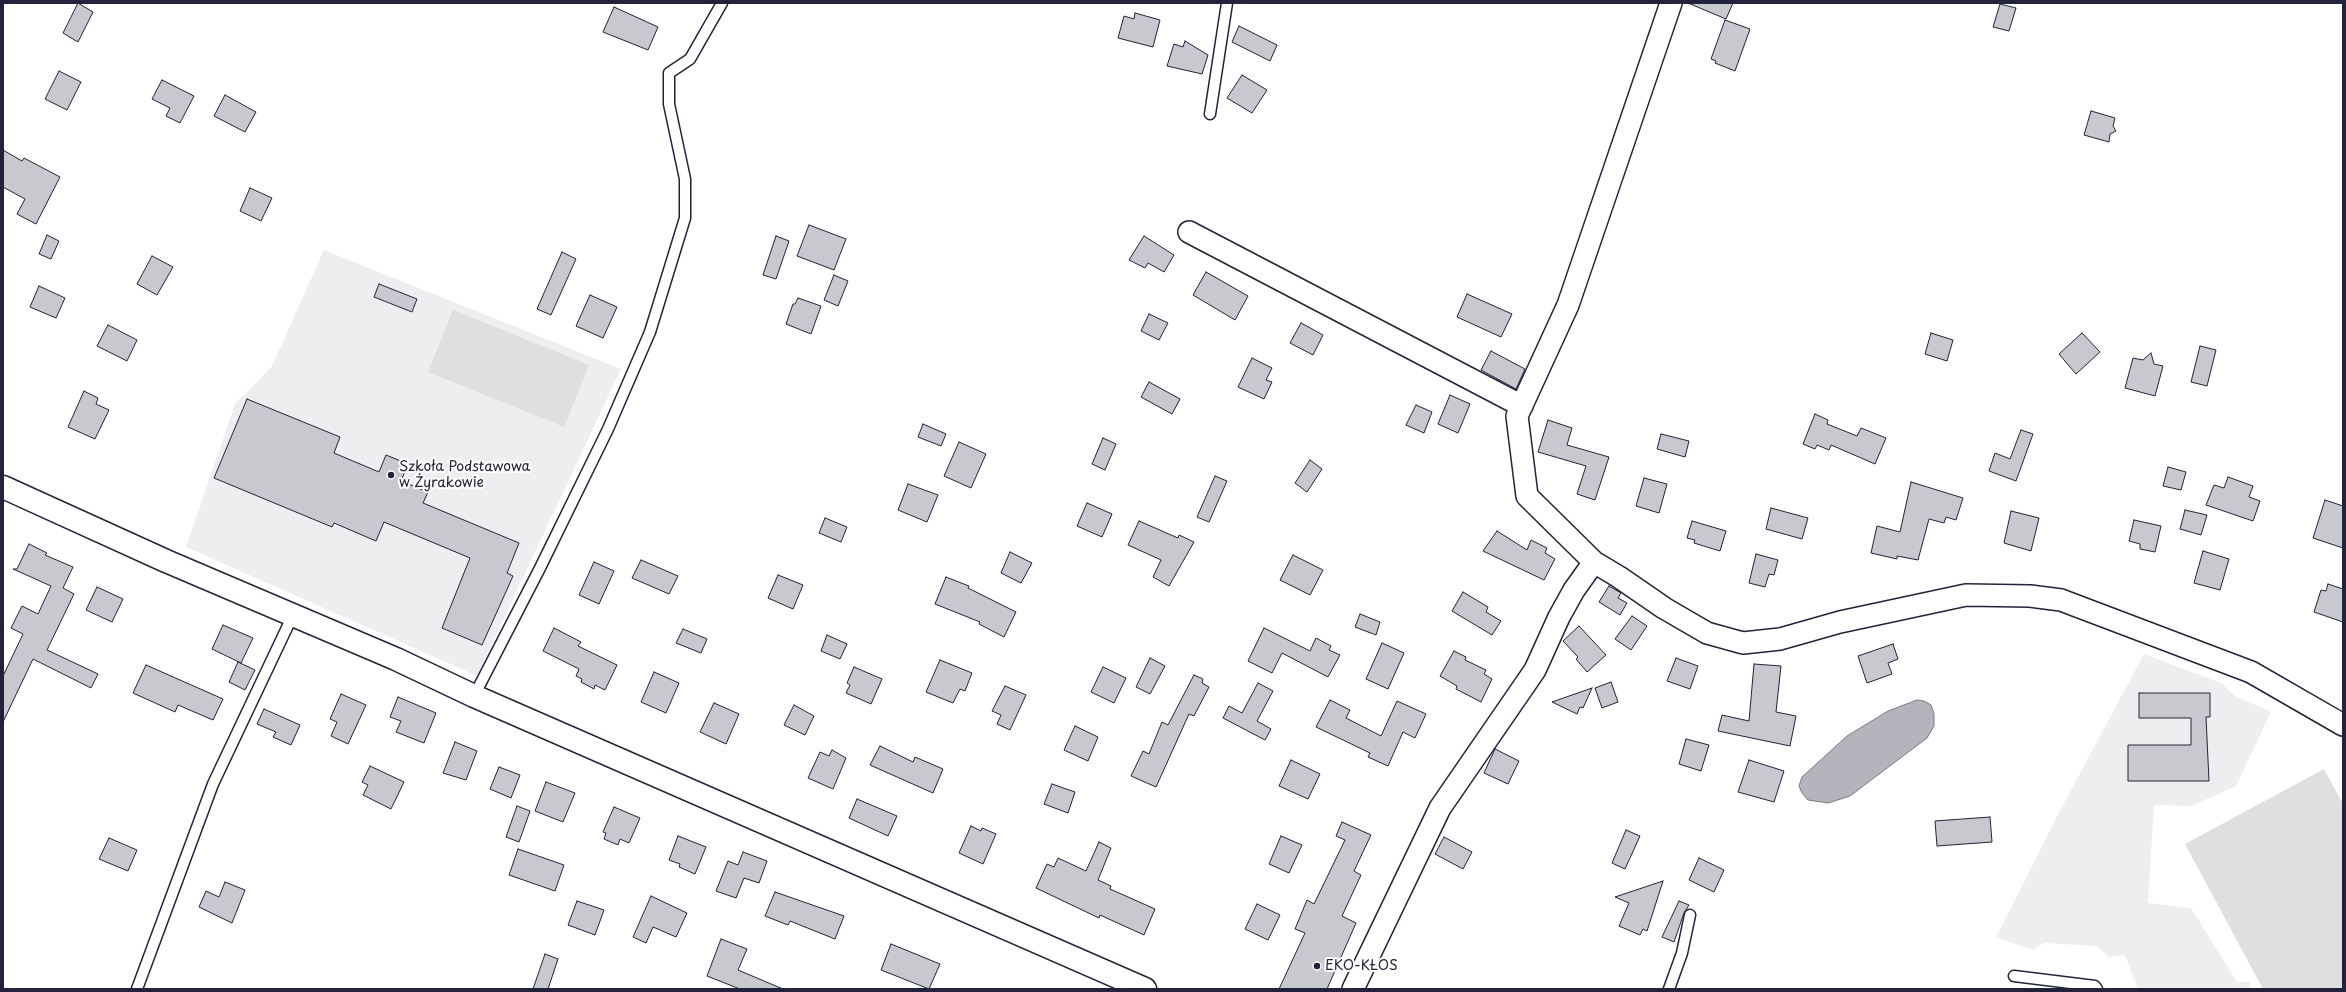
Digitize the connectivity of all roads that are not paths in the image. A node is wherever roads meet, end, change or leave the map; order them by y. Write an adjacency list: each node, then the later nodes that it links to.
1 (722, 3): 10 (lane)
2 (1227, 3): 4 (lane)
3 (1671, 3): 6 (street)
4 (1210, 114)
5 (1189, 232): 6 (street)
6 (1522, 406): 8 (street)
7 (3, 487): 9 (street)
8 (1594, 562): 11 (street); 16 (street)
9 (293, 615): 10 (street); 14 (lane)
10 (474, 696): 15 (street)
11 (2343, 725)
12 (1690, 916): 17 (lane)
13 (2014, 976): 18 (lane)
14 (137, 989)
15 (1145, 989)
16 (1353, 989)
17 (1669, 989)
18 (2097, 989)

